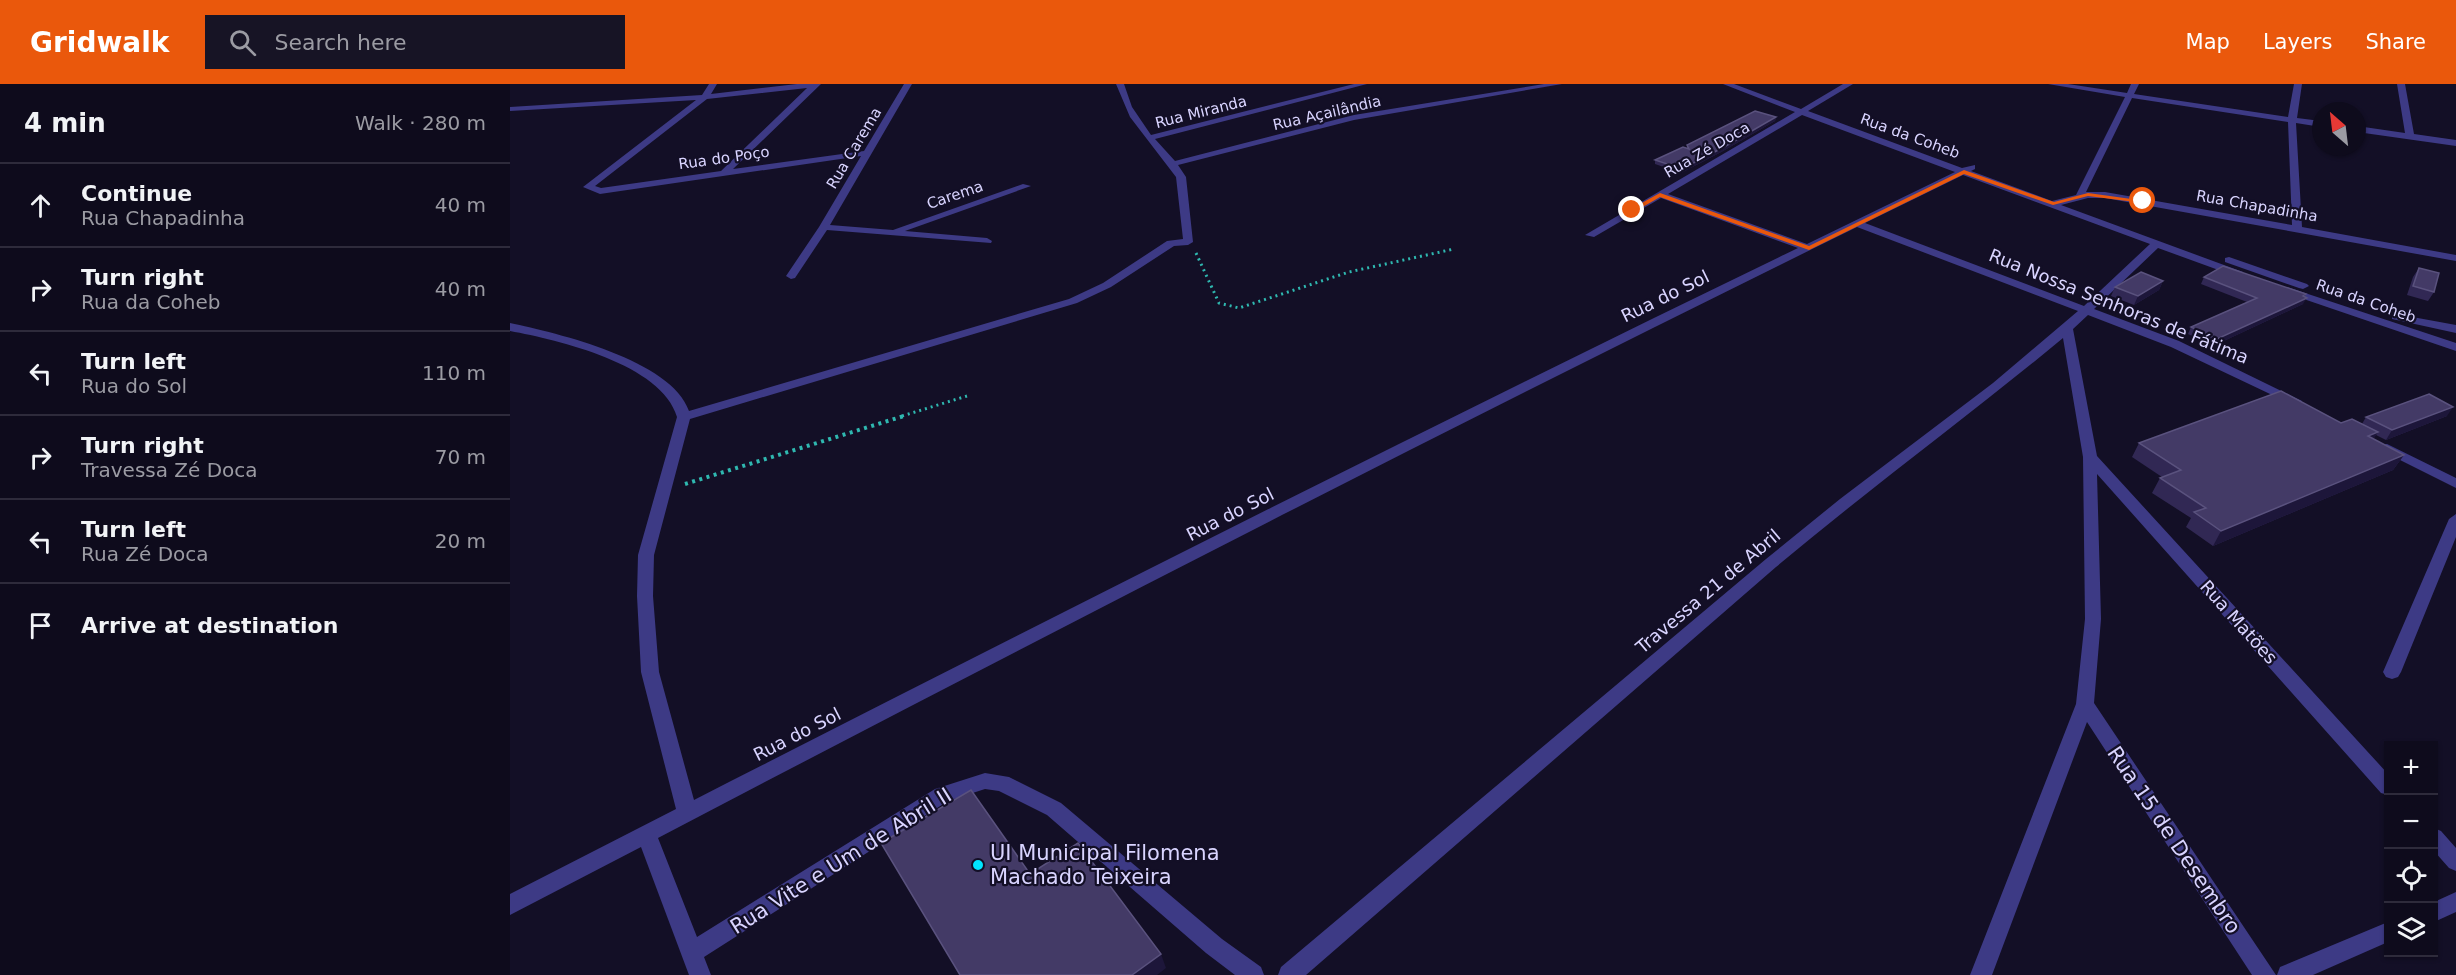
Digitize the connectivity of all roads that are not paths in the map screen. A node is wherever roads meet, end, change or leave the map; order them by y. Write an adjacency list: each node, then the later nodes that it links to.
1 (713, 84): 14 (street)
2 (816, 84): 14 (street); 27 (street)
3 (908, 84): 24 (street, Rua Carema)
4 (1120, 84): 22 (street)
5 (1363, 84): 22 (street, Rua Miranda)
6 (1558, 84): 25 (street, Rua Açailândia)
7 (1727, 84): 17 (street, Rua da Coheb)
8 (1746, 84): 17 (street, Rua da Coheb)
9 (1849, 84): 17 (street, Rua Zé Doca)
10 (2058, 84): 15 (street)
11 (2135, 84): 15 (street)
12 (2298, 84): 18 (street)
13 (2401, 84): 21 (street)
14 (705, 97): 16 (street); 27 (street, Rua do Poço)
15 (2129, 97): 18 (street); 30 (street)
16 (510, 110)
17 (1805, 110): 26 (street, Rua da Coheb); 29 (street, Rua Zé Doca)
18 (2292, 120): 19 (street); 35 (street)
19 (2312, 123)
20 (2366, 130): 21 (street)
21 (2410, 136): 23 (street)
22 (1149, 138): 25 (street)
23 (2456, 143)
24 (866, 153): 27 (street, Rua do Poço); 34 (street, Rua Carema)
25 (1173, 164): 51 (street)
26 (1968, 169): 31 (street, Rua da Coheb); 32 (street, Rua da Coheb); 33 (street, Rua do Sol)
27 (724, 173)
28 (1026, 186): 36 (street, Carema)
29 (1660, 194): 37 (street, Rua Zé Doca); 40 (street)
30 (2080, 196): 31 (street, Rua Chapadinha); 35 (street, Rua Chapadinha)
31 (2066, 200): 32 (street, Rua Chapadinha); 44 (street, Rua da Coheb)
32 (2053, 204): 39 (street, Rua da Coheb)
33 (1859, 224): 40 (street, Rua do Sol); 43 (street, Rua Nossa Senhoras de Fátima)
34 (824, 227): 36 (street, Carema); 42 (street)
35 (2297, 228): 41 (street, Rua Chapadinha)
36 (892, 232): 38 (street, Carema)
37 (1590, 235)
38 (987, 241)
39 (2157, 243): 43 (street, Travessa 21 de Abril); 49 (street, Rua da Coheb)
40 (1809, 248): 59 (street, Rua do Sol)
41 (2456, 258)
42 (791, 276)
43 (2084, 310): 46 (street, Travessa 21 de Abril); 50 (street, Rua Nossa Senhoras de Fátima)
44 (2396, 317): 47 (street); 48 (street, Rua da Coheb)
45 (510, 327): 51 (street)
46 (2067, 328): 53 (street); 70 (street, Travessa 21 de Abril)
47 (2456, 329)
48 (2456, 338)
49 (2456, 347)
50 (2307, 406)
51 (684, 417): 59 (street)
52 (2376, 442): 54 (street)
53 (2090, 457): 57 (street); 58 (street, Rua Matões)
54 (2456, 484)
55 (2456, 519): 56 (street)
56 (2392, 672)
57 (2085, 704): 71 (street); 72 (street, Rua 15 de Desembro)
58 (2384, 783)
59 (687, 812): 60 (street, Rua do Sol)
60 (647, 835): 64 (street, Rua do Sol); 67 (street)
61 (2438, 842): 62 (street)
62 (2456, 862)
63 (2456, 902): 65 (street)
64 (510, 905)
65 (2438, 910)
66 (2384, 934): 73 (street)
67 (691, 953): 68 (street); 69 (street, Rua Vite e Um de Abril II)
68 (700, 975)
69 (1253, 975)
70 (1289, 975)
71 (1981, 975)
72 (2265, 975)
73 (2288, 975)

